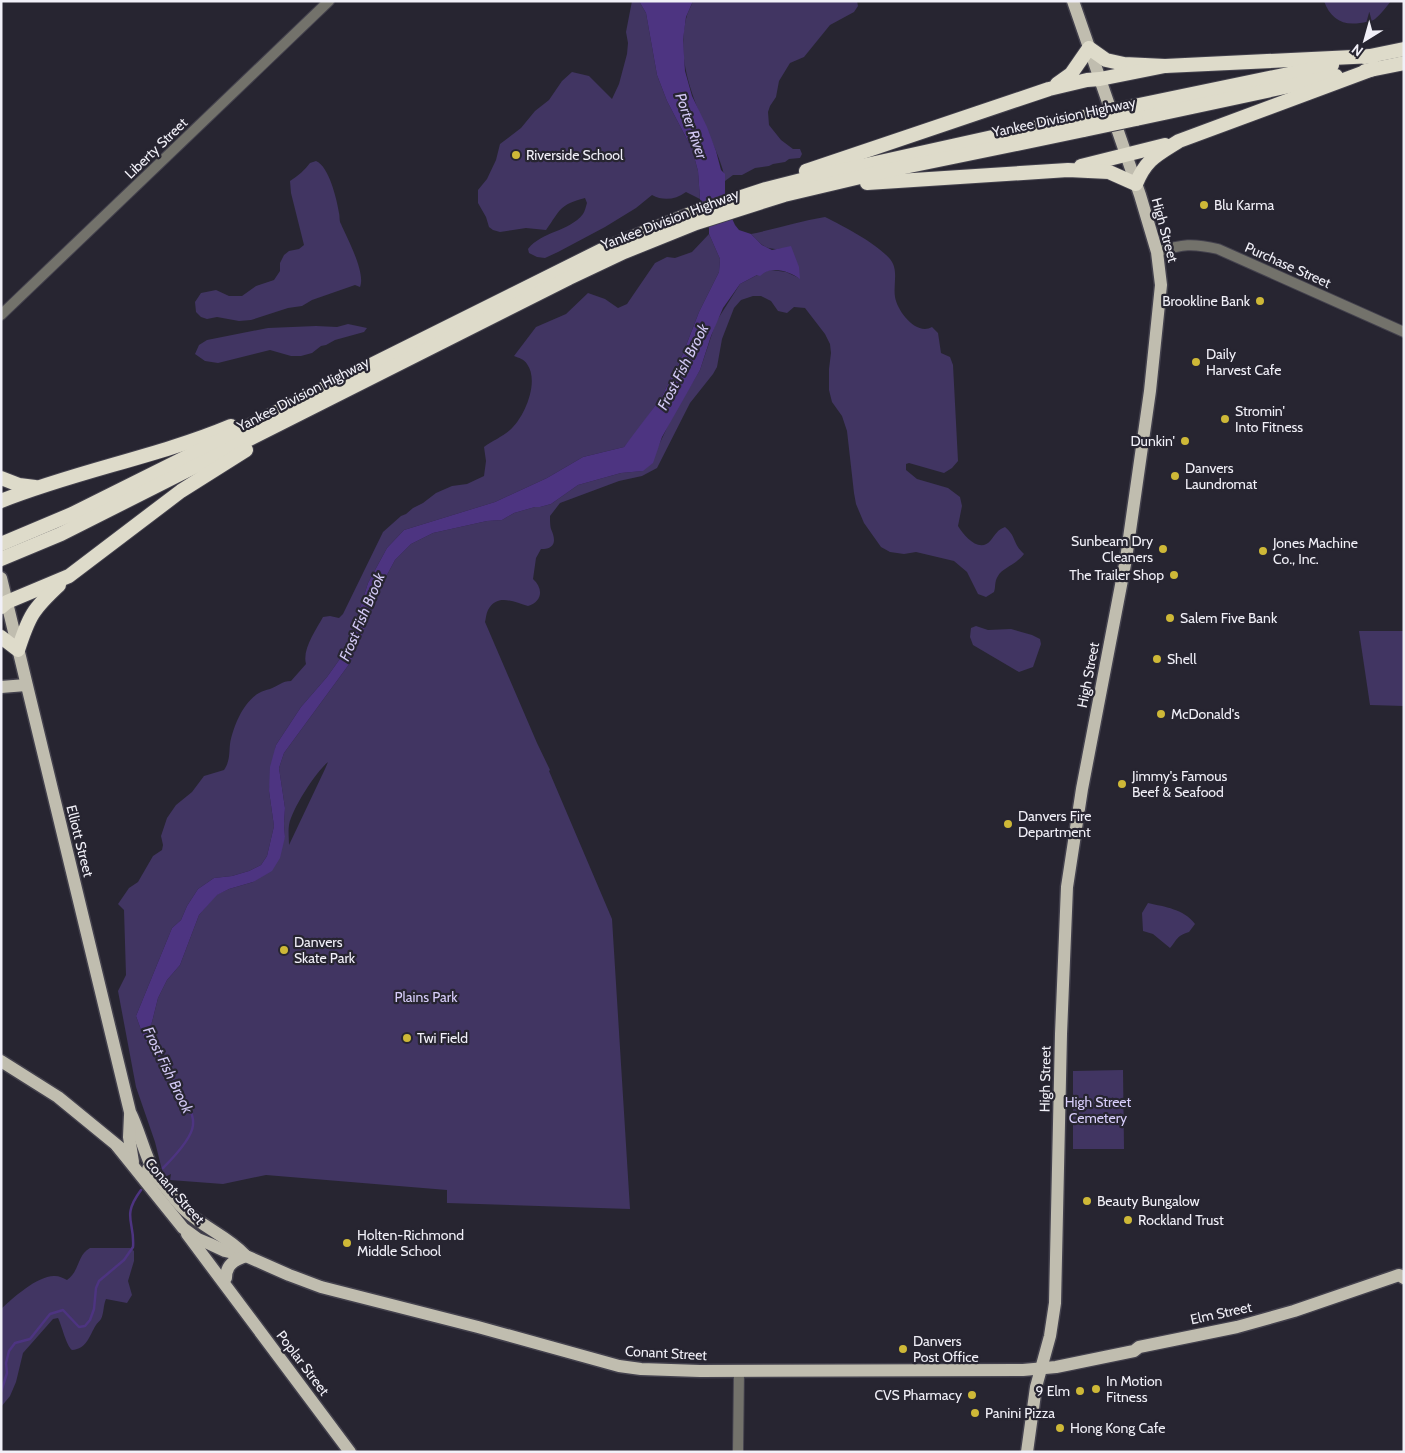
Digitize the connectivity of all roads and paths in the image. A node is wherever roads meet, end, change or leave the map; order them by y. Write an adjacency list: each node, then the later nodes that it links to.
1 (329, 1): 21 (street, Liberty Street)
2 (1073, 1): 3 (main road, High Street)
3 (1089, 48): 7 (highway); 9 (main road, High Street); 10 (highway)
4 (1404, 49): 5 (highway, Yankee Division Highway)
5 (1374, 62): 6 (highway, Yankee Division Highway); 8 (highway, Yankee Division Highway); 8 (highway)
6 (1404, 63)
7 (1165, 66): 8 (highway); 9 (highway)
8 (1319, 74): 11 (highway, Yankee Division Highway, bridge); 12 (highway)
9 (1100, 80): 10 (highway); 13 (main road, High Street)
10 (1049, 89): 17 (highway)
11 (1082, 124): 16 (highway, Yankee Division Highway); 17 (highway, Yankee Division Highway)
12 (1179, 141): 13 (highway); 15 (highway)
13 (1125, 156): 14 (highway); 15 (main road, High Street)
14 (1068, 170): 15 (highway); 16 (highway)
15 (1136, 184): 20 (main road, High Street)
16 (829, 185): 18 (highway, Yankee Division Highway)
17 (766, 189): 18 (highway, Yankee Division Highway)
18 (742, 202): 19 (highway, Yankee Division Highway)
19 (695, 218): 23 (highway, Yankee Division Highway); 24 (highway, Yankee Division Highway)
20 (1157, 252): 22 (street, Purchase Street); 51 (main road, High Street)
21 (1, 315)
22 (1404, 332)
23 (362, 369): 26 (highway); 28 (highway, Yankee Division Highway)
24 (316, 406): 28 (highway, Yankee Division Highway); 31 (highway)
25 (1, 478): 26 (highway)
26 (38, 487): 27 (highway)
27 (1, 500)
28 (24, 542): 29 (highway, Yankee Division Highway); 30 (highway, Yankee Division Highway)
29 (1, 544)
30 (1, 559)
31 (69, 576): 33 (highway); 35 (highway)
32 (1, 578): 33 (main road, Elliott Street)
33 (4, 604): 35 (main road, Elliott Street)
34 (1, 637): 35 (highway)
35 (18, 650): 36 (main road, Elliott Street)
36 (26, 685): 37 (main road); 39 (main road, Elliott Street)
37 (1, 687)
38 (1, 1061): 40 (main road, Conant Street)
39 (129, 1118): 40 (main road); 41 (main road, Elliott Street); 42 (main road, Elliott Street)
40 (112, 1142): 41 (main road, Conant Street); 43 (main road, Conant Street)
41 (131, 1156): 42 (main road, Conant Street); 43 (main road, Elliott Street)
42 (155, 1174): 44 (main road, Conant Street)
43 (139, 1175): 45 (main road, Conant Street)
44 (186, 1212): 46 (main road, Poplar Street); 47 (main road, Conant Street)
45 (183, 1228): 46 (main road, Conant Street); 50 (main road, Poplar Street)
46 (210, 1244): 47 (main road, Conant Street); 48 (main road, Poplar Street)
47 (246, 1256): 48 (main road); 52 (main road, Conant Street)
48 (226, 1278): 50 (main road, Poplar Street)
49 (1404, 1278): 51 (main road, Elm Street)
50 (232, 1292): 53 (main road, Poplar Street)
51 (1041, 1368): 52 (main road, Conant Street); 55 (main road, High Street)
52 (738, 1371): 54 (street)
53 (350, 1452)
54 (738, 1452)
55 (1027, 1452)

